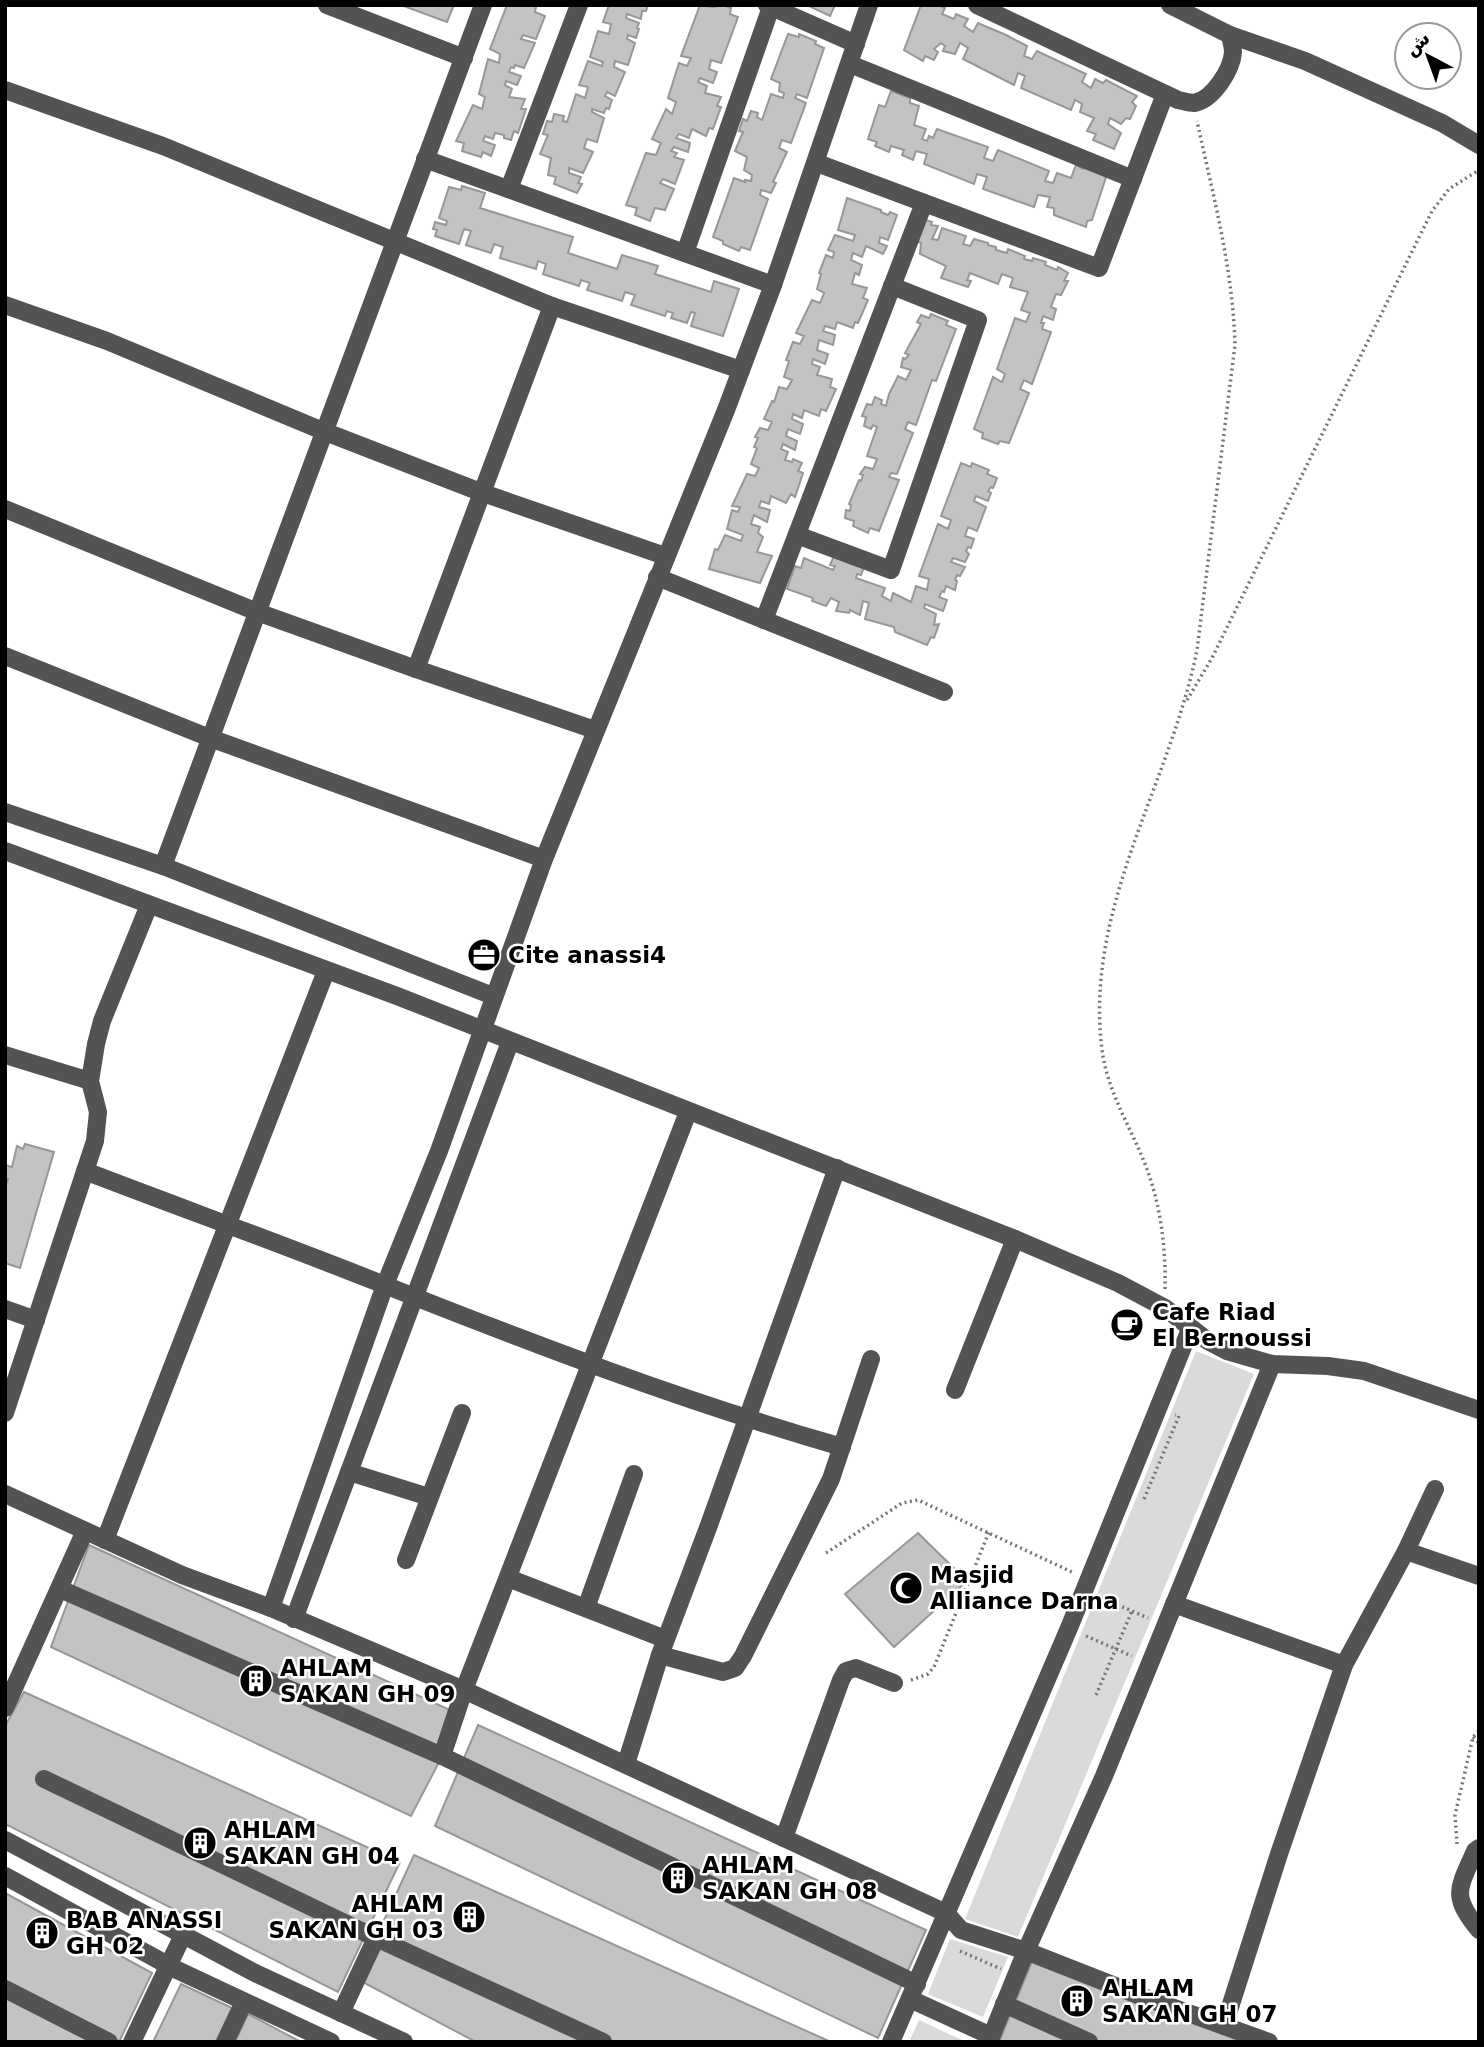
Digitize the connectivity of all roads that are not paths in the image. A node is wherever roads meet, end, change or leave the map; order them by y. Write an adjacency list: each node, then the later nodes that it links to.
1 (327, 5): 10 (street)
2 (483, 5): 10 (street)
3 (579, 5): 18 (street)
4 (869, 5): 9 (street)
5 (977, 5): 13 (street)
6 (1170, 5): 8 (street)
7 (769, 6): 9 (street); 21 (street)
8 (1230, 36): 13 (street); 14 (street)
9 (856, 44): 11 (street)
10 (464, 58): 15 (street)
11 (850, 64): 16 (street); 17 (street)
12 (5, 90): 20 (street)
13 (1165, 94): 17 (street)
14 (1479, 145)
15 (425, 159): 18 (street); 20 (street)
16 (817, 163): 19 (street); 22 (street)
17 (1133, 179): 19 (street)
18 (509, 189): 21 (street)
19 (924, 203): 23 (street)
20 (395, 240): 25 (street); 27 (street)
21 (685, 253): 22 (street)
22 (773, 285): 26 (street)
23 (892, 286): 30 (street); 30 (street)
24 (5, 305): 27 (street)
25 (552, 306): 26 (street); 28 (street)
26 (741, 370): 31 (street)
27 (323, 431): 28 (street); 33 (street)
28 (483, 493): 31 (street); 36 (street)
29 (5, 509): 33 (street)
30 (797, 535): 34 (street)
31 (665, 556): 32 (street)
32 (657, 577): 34 (street); 38 (street)
33 (257, 612): 36 (street); 39 (street)
34 (764, 620): 37 (street)
35 (5, 656): 39 (street)
36 (416, 670): 38 (street)
37 (943, 692)
38 (594, 730): 42 (street)
39 (210, 737): 42 (street); 43 (street)
40 (5, 812): 43 (street)
41 (5, 851): 44 (street)
42 (544, 859): 46 (street)
43 (163, 866): 46 (street)
44 (149, 905): 45 (street); 50 (street)
45 (326, 971): 47 (street); 54 (street)
46 (493, 996): 47 (street)
47 (481, 1030): 48 (street); 56 (street)
48 (510, 1042): 51 (street); 57 (street)
49 (5, 1055): 50 (street)
50 (90, 1081): 53 (street)
51 (688, 1112): 52 (street); 62 (street)
52 (837, 1168): 55 (street); 68 (street)
53 (85, 1171): 54 (street); 59 (street)
54 (227, 1225): 56 (street); 76 (street)
55 (1015, 1239): 60 (street); 64 (street)
56 (385, 1285): 57 (street); 83 (street)
57 (415, 1298): 62 (street); 70 (street)
58 (5, 1309): 59 (street)
59 (36, 1320): 66 (street)
60 (1191, 1327): 63 (street); 98 (street)
61 (871, 1359): 69 (street)
62 (591, 1364): 68 (street); 80 (street)
63 (1272, 1364): 65 (street); 82 (street)
64 (955, 1390)
65 (1479, 1410)
66 (5, 1413)
67 (462, 1413): 74 (street)
68 (747, 1420): 69 (street); 86 (street)
69 (842, 1447): 86 (street)
70 (349, 1472): 74 (street); 85 (street)
71 (634, 1474): 84 (street)
72 (1435, 1489): 77 (street)
73 (5, 1494): 75 (street)
74 (429, 1497): 78 (street)
75 (85, 1531): 76 (street); 81 (street)
76 (105, 1540): 83 (street)
77 (1406, 1551): 79 (street); 87 (street)
78 (406, 1560)
79 (1479, 1576)
80 (508, 1578): 84 (street); 89 (street)
81 (60, 1589): 90 (street); 91 (street)
82 (1174, 1604): 87 (street); 102 (street)
83 (271, 1608): 85 (street)
84 (586, 1608): 86 (street)
85 (294, 1619): 89 (street)
86 (662, 1647): 92 (street)
87 (1344, 1665): 109 (street)
88 (894, 1683): 94 (street)
89 (464, 1690): 91 (street); 92 (street)
90 (5, 1708)
91 (442, 1756): 105 (street)
92 (626, 1764): 94 (street)
93 (44, 1779): 101 (street)
94 (784, 1838): 98 (street)
95 (5, 1840): 100 (street)
96 (1479, 1848): 99 (street)
97 (5, 1876): 103 (street)
98 (946, 1913): 102 (street); 105 (street)
99 (1479, 1930)
100 (184, 1935): 103 (street); 108 (street)
101 (376, 1938): 108 (street); 116 (street)
102 (1026, 1951): 107 (street); 109 (street)
103 (168, 1965): 106 (street); 113 (street)
104 (5, 1989): 112 (street)
105 (913, 1991): 110 (street); 117 (street)
106 (244, 2002): 111 (street); 114 (street)
107 (1004, 2004): 110 (street); 118 (street)
108 (341, 2013): 115 (street)
109 (1224, 2026): 119 (street)
110 (990, 2039)
111 (329, 2041)
112 (109, 2042)
113 (132, 2042)
114 (225, 2042)
115 (404, 2042)
116 (603, 2042)
117 (891, 2042)
118 (1089, 2042)
119 (1269, 2042)

